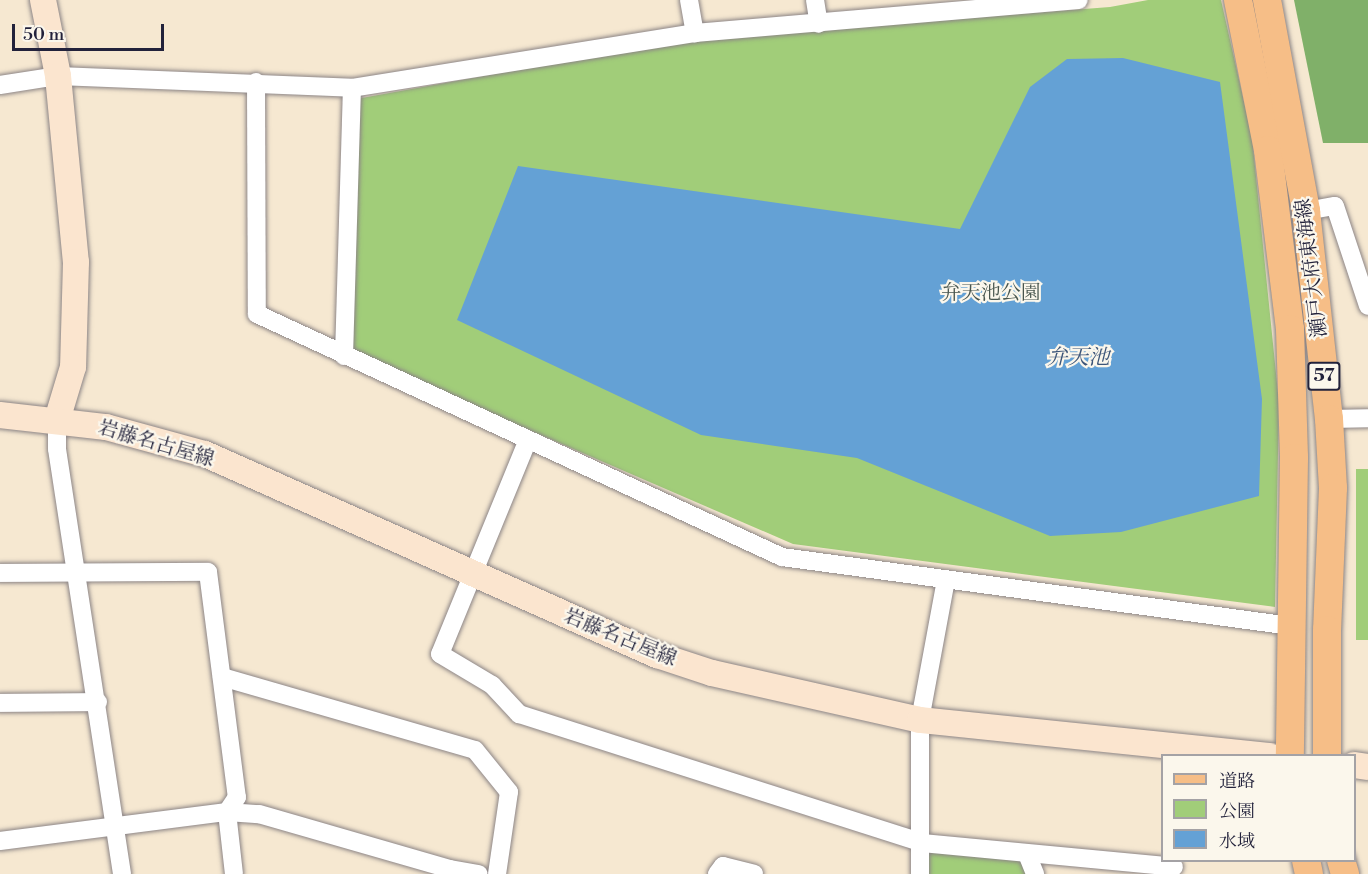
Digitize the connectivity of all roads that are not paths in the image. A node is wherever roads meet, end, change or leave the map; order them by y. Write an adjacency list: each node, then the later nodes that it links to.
1 (43, 0): 10 (main road)
2 (689, 0): 9 (street)
3 (815, 0): 8 (street)
4 (1079, 0): 7 (street)
5 (1238, 0): 26 (main road, 瀬戸大府東海線 / 57)
6 (1267, 0): 14 (main road, 瀬戸大府東海線 / 57)
7 (898, 8): 8 (street)
8 (819, 24): 9 (street)
9 (695, 33): 13 (street)
10 (58, 76): 11 (street); 12 (street); 20 (main road)
11 (256, 82): 13 (street); 16 (street)
12 (0, 85)
13 (352, 88): 16 (street)
14 (1306, 211): 15 (street); 19 (main road, 瀬戸大府東海線 / 57)
15 (1368, 306)
16 (344, 356): 21 (street)
17 (0, 415): 20 (main road, 岩藤名古屋線)
18 (1368, 418): 19 (street)
19 (1329, 419): 34 (main road, 瀬戸大府東海線 / 57)
20 (57, 420): 22 (street); 24 (main road, 岩藤名古屋線)
21 (527, 442): 24 (street); 25 (street)
22 (78, 570): 23 (street); 27 (street); 28 (street)
23 (0, 573)
24 (470, 574): 30 (main road, 岩藤名古屋線); 38 (street)
25 (946, 580): 26 (street); 30 (street)
26 (1291, 626): 33 (main road, 瀬戸大府東海線 / 57)
27 (222, 677): 35 (street); 44 (street)
28 (98, 702): 29 (street); 36 (street)
29 (0, 703)
30 (920, 720): 31 (main road, 岩藤名古屋線); 38 (street)
31 (1175, 752): 32 (main road, 岩藤名古屋線)
32 (1222, 754)
33 (1290, 754)
34 (1327, 754)
35 (227, 812): 36 (street); 42 (street); 43 (street)
36 (116, 825): 37 (street); 41 (street)
37 (0, 841)
38 (922, 843): 39 (street); 47 (street)
39 (1027, 854): 40 (street); 48 (street)
40 (1175, 867)
41 (123, 874)
42 (234, 874)
43 (479, 874)
44 (497, 874)
45 (717, 874): 46 (street)
46 (754, 874)
47 (920, 874)
48 (1035, 874)

